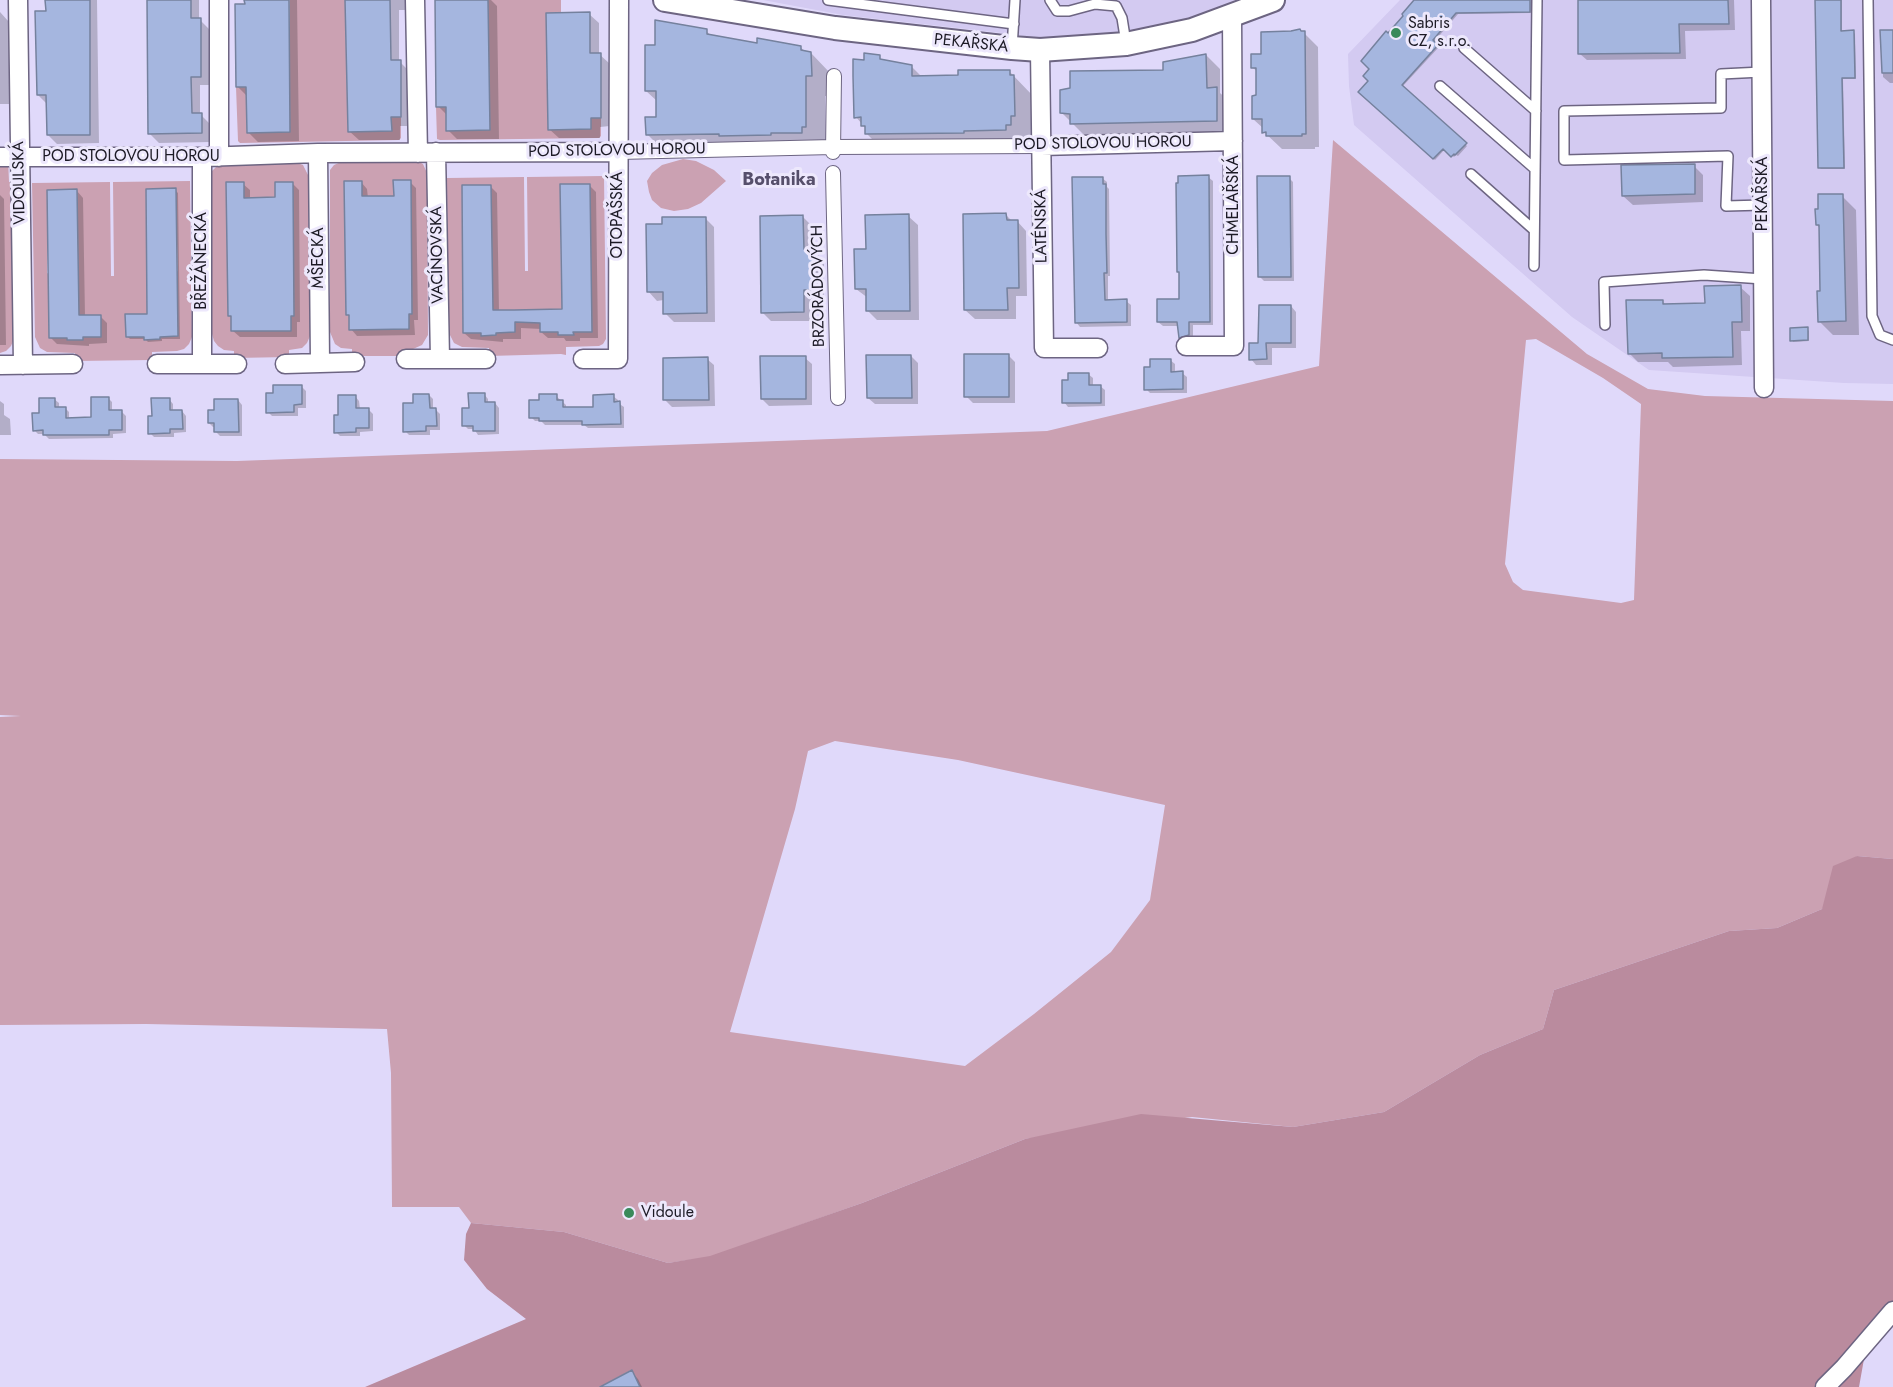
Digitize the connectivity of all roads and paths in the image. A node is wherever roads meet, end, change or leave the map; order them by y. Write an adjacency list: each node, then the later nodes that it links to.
1 (18, 0): 31 (street, VIDOULSKÁ)
2 (219, 0): 32 (street, BŘEŽÁNECKÁ)
3 (415, 0): 27 (street, VACÍNOVSKÁ)
4 (619, 0): 29 (street, OTOPAŠSKÁ)
5 (665, 0): 17 (street, PEKAŘSKÁ)
6 (828, 0): 13 (lane, PEKAŘSKÁ)
7 (1016, 0): 15 (lane)
8 (1050, 0): 16 (lane)
9 (1273, 0): 14 (street, PEKAŘSKÁ)
10 (1537, 0): 23 (lane)
11 (1761, 0): 20 (street, PEKAŘSKÁ)
12 (1868, 0): 41 (lane)
13 (839, 1): 15 (lane, PEKAŘSKÁ)
14 (1232, 16): 16 (street, PEKAŘSKÁ); 24 (street, CHMELAŘSKÁ)
15 (1014, 24): 17 (lane)
16 (1126, 44): 19 (street, PEKAŘSKÁ)
17 (1011, 48): 19 (street, PEKAŘSKÁ)
18 (1464, 48): 23 (lane)
19 (1040, 50): 25 (street, LATÉNSKÁ)
20 (1762, 72): 36 (street, PEKAŘSKÁ); 36 (lane)
21 (834, 76): 26 (street)
22 (1440, 86): 33 (lane)
23 (1536, 111): 33 (lane)
24 (1233, 141): 25 (street, POD STOLOVOU HOROU); 42 (street, CHMELAŘSKÁ)
25 (1041, 146): 26 (street, POD STOLOVOU HOROU); 43 (street, LATÉNSKÁ)
26 (833, 150): 29 (street, POD STOLOVOU HOROU)
27 (427, 152): 28 (street, POD STOLOVOU HOROU); 29 (street, POD STOLOVOU HOROU); 45 (street, VACÍNOVSKÁ)
28 (318, 153): 32 (street, POD STOLOVOU HOROU); 48 (street, MŠECKÁ)
29 (618, 153): 47 (street, OTOPAŠSKÁ)
30 (0, 157): 31 (street, POD STOLOVOU HOROU)
31 (20, 157): 32 (street, POD STOLOVOU HOROU); 56 (street, VIDOULSKÁ)
32 (210, 157): 52 (street, BŘEŽÁNECKÁ)
33 (1535, 169): 37 (lane)
34 (833, 173): 58 (street, BRZORÁDOVÝCH)
35 (1471, 174): 37 (lane)
36 (1763, 205): 39 (street, PEKAŘSKÁ)
37 (1534, 230): 38 (lane)
38 (1534, 266)
39 (1764, 279): 40 (lane); 57 (street, PEKAŘSKÁ)
40 (1605, 325)
41 (1893, 340)
42 (1186, 346)
43 (1098, 348)
44 (406, 359): 45 (street)
45 (440, 359): 46 (street)
46 (486, 359)
47 (583, 359)
48 (320, 362): 49 (street); 54 (street)
49 (355, 362)
50 (73, 364): 56 (street)
51 (157, 364): 52 (street)
52 (201, 364): 53 (street)
53 (237, 364)
54 (285, 364)
55 (0, 365): 56 (street)
56 (23, 365)
57 (1764, 388)
58 (838, 398)
59 (1893, 1311): 60 (street)
60 (1825, 1387)

